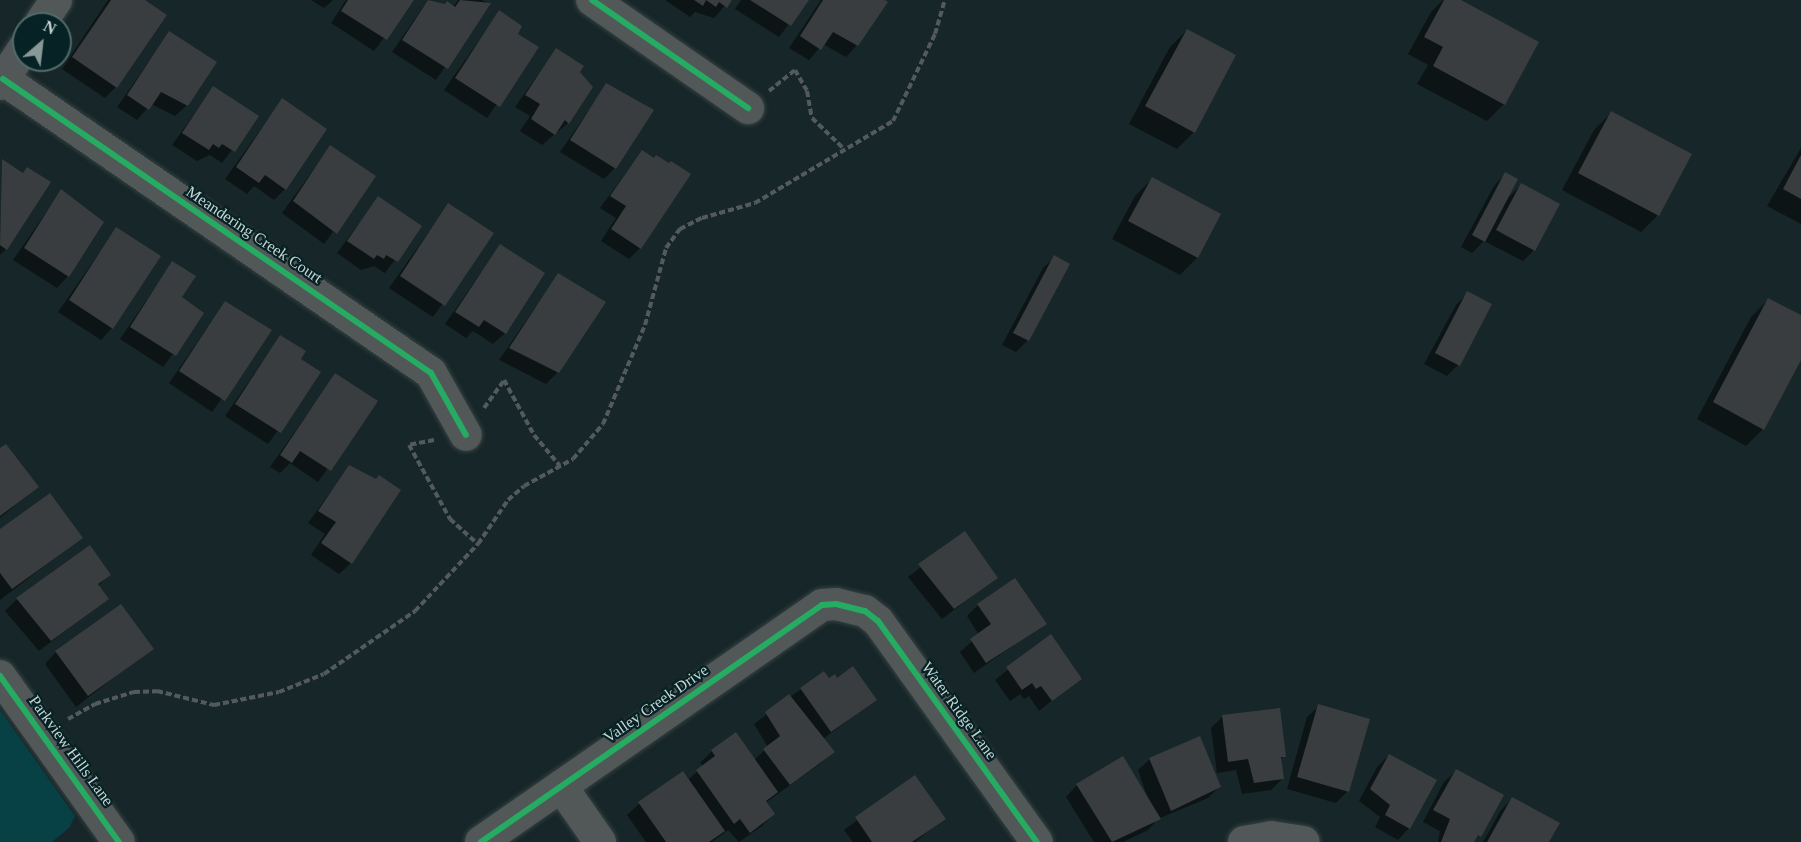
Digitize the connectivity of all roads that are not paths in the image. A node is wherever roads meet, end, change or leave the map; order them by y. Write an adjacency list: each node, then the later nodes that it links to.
1 (592, 0): 4 (street)
2 (12, 67): 3 (street)
3 (2, 82): 5 (street, Meandering Creek Court)
4 (748, 108)
5 (466, 435)
6 (851, 606): 8 (street, Valley Creek Drive); 12 (street, Water Ridge Lane)
7 (0, 676): 9 (street, Parkview Hills Lane)
8 (561, 786): 10 (street, Valley Creek Drive); 11 (street)
9 (119, 842)
10 (481, 842)
11 (600, 842)
12 (1037, 842)
13 (1244, 842): 14 (street)
14 (1304, 842)

